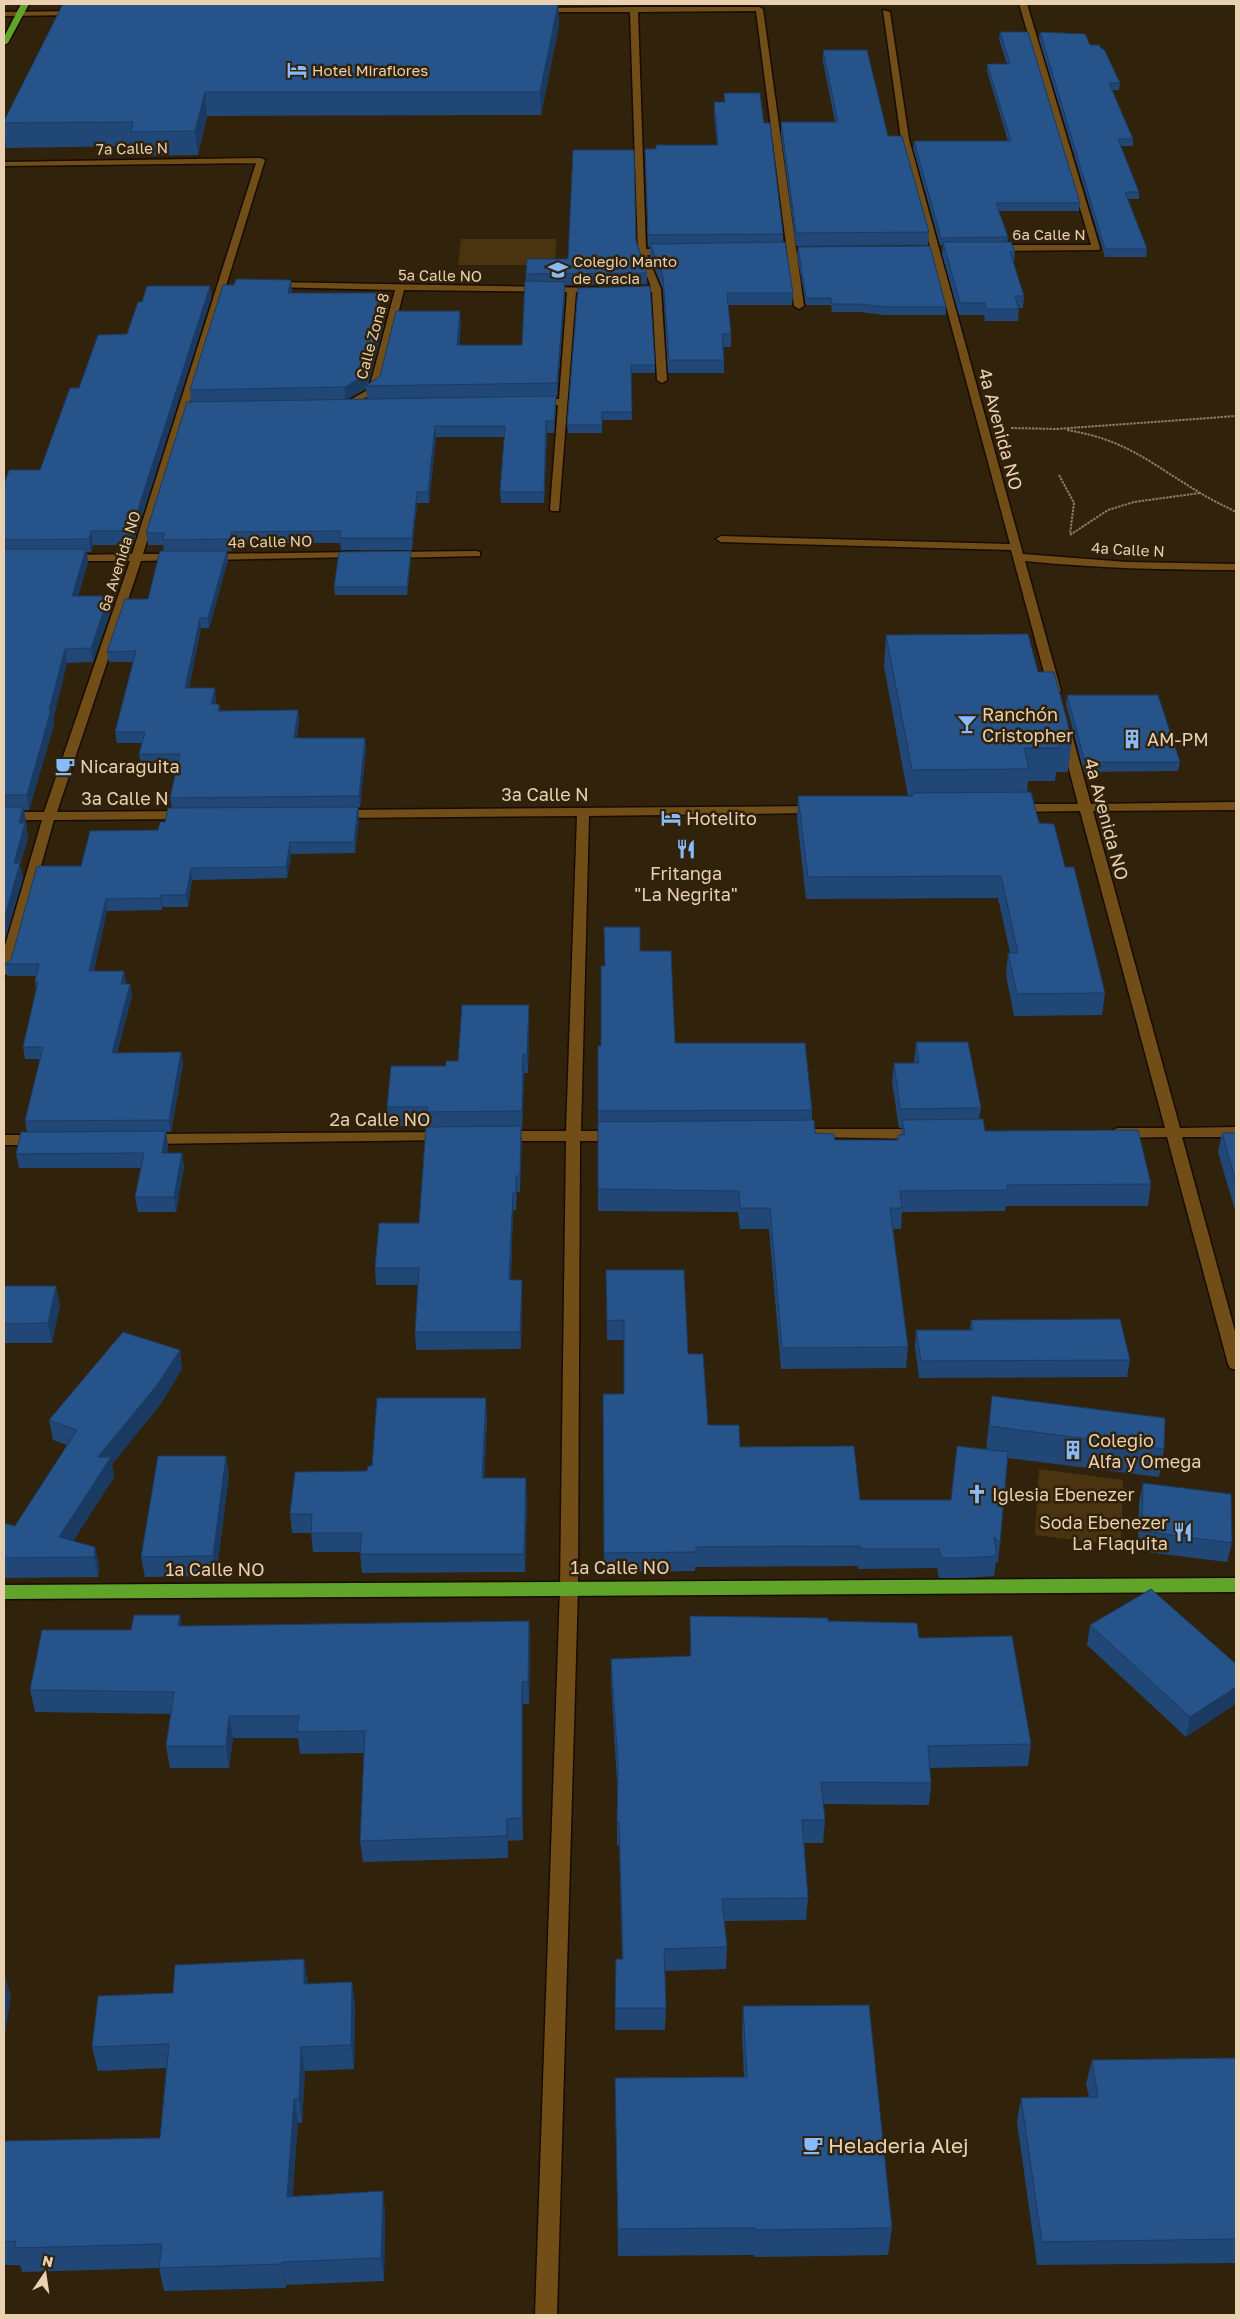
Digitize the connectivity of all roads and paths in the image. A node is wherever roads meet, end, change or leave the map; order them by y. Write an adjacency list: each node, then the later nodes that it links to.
1 (25, 4): 8 (highway)
2 (1023, 4): 12 (street, 6a Calle N)
3 (634, 9): 4 (street); 13 (street); 19 (street)
4 (526, 10)
5 (886, 12): 25 (street, 4a Avenida NO)
6 (90, 13): 8 (street)
7 (4, 14): 8 (street)
8 (21, 14): 9 (highway)
9 (4, 43)
10 (261, 160): 11 (street, 7a Calle N); 37 (street, 6a Avenida NO)
11 (4, 164)
12 (982, 248)
13 (642, 252): 14 (street); 17 (street)
14 (681, 252)
15 (262, 285): 16 (street, 5a Calle NO)
16 (400, 288): 18 (street, 5a Calle NO); 23 (street, Calle Zona 8)
17 (656, 289): 18 (street, 5a Calle NO); 20 (street)
18 (572, 291): 21 (street)
19 (799, 306)
20 (662, 380)
21 (562, 402): 22 (street); 29 (street)
22 (523, 403)
23 (367, 405)
24 (1236, 416): 26 (path)
25 (983, 428): 26 (path); 34 (street, 4a Avenida NO)
26 (1057, 429): 28 (path)
27 (1059, 475): 31 (path)
28 (1200, 493): 30 (path); 31 (path)
29 (555, 508)
30 (1236, 512)
31 (1070, 534): 33 (path)
32 (721, 539): 34 (street, 4a Calle N)
33 (1064, 540)
34 (1016, 552): 38 (street, 4a Calle N); 39 (street, 4a Avenida NO)
35 (476, 554): 37 (street, 4a Calle NO)
36 (60, 558): 37 (street, 4a Calle NO)
37 (136, 558): 49 (street, 6a Avenida NO)
38 (1236, 567)
39 (1057, 701)
40 (1062, 721): 43 (street, 4a Avenida NO)
41 (1236, 806): 43 (street)
42 (997, 808): 43 (street)
43 (1086, 808): 51 (street, 4a Avenida NO)
44 (830, 810): 45 (street, 3a Calle N)
45 (583, 812): 46 (street, 3a Calle N); 57 (street)
46 (326, 814)
47 (197, 815): 49 (street, 3a Calle N)
48 (4, 816): 49 (street, 3a Calle N)
49 (49, 816): 50 (street, 6a Avenida NO)
50 (4, 972)
51 (1174, 1132): 52 (street); 53 (street); 63 (street, 4a Avenida NO)
52 (1236, 1132)
53 (1105, 1133)
54 (799, 1134): 55 (street)
55 (937, 1134)
56 (493, 1136): 57 (street)
57 (573, 1136): 58 (street); 65 (street)
58 (632, 1136)
59 (463, 1137): 60 (street, 2a Calle NO)
60 (134, 1139)
61 (4, 1140): 62 (street)
62 (54, 1140)
63 (1236, 1364)
64 (1236, 1585): 65 (highway, 1a Calle NO)
65 (569, 1588): 66 (highway, 1a Calle NO); 67 (street)
66 (4, 1592)
67 (546, 2315)

